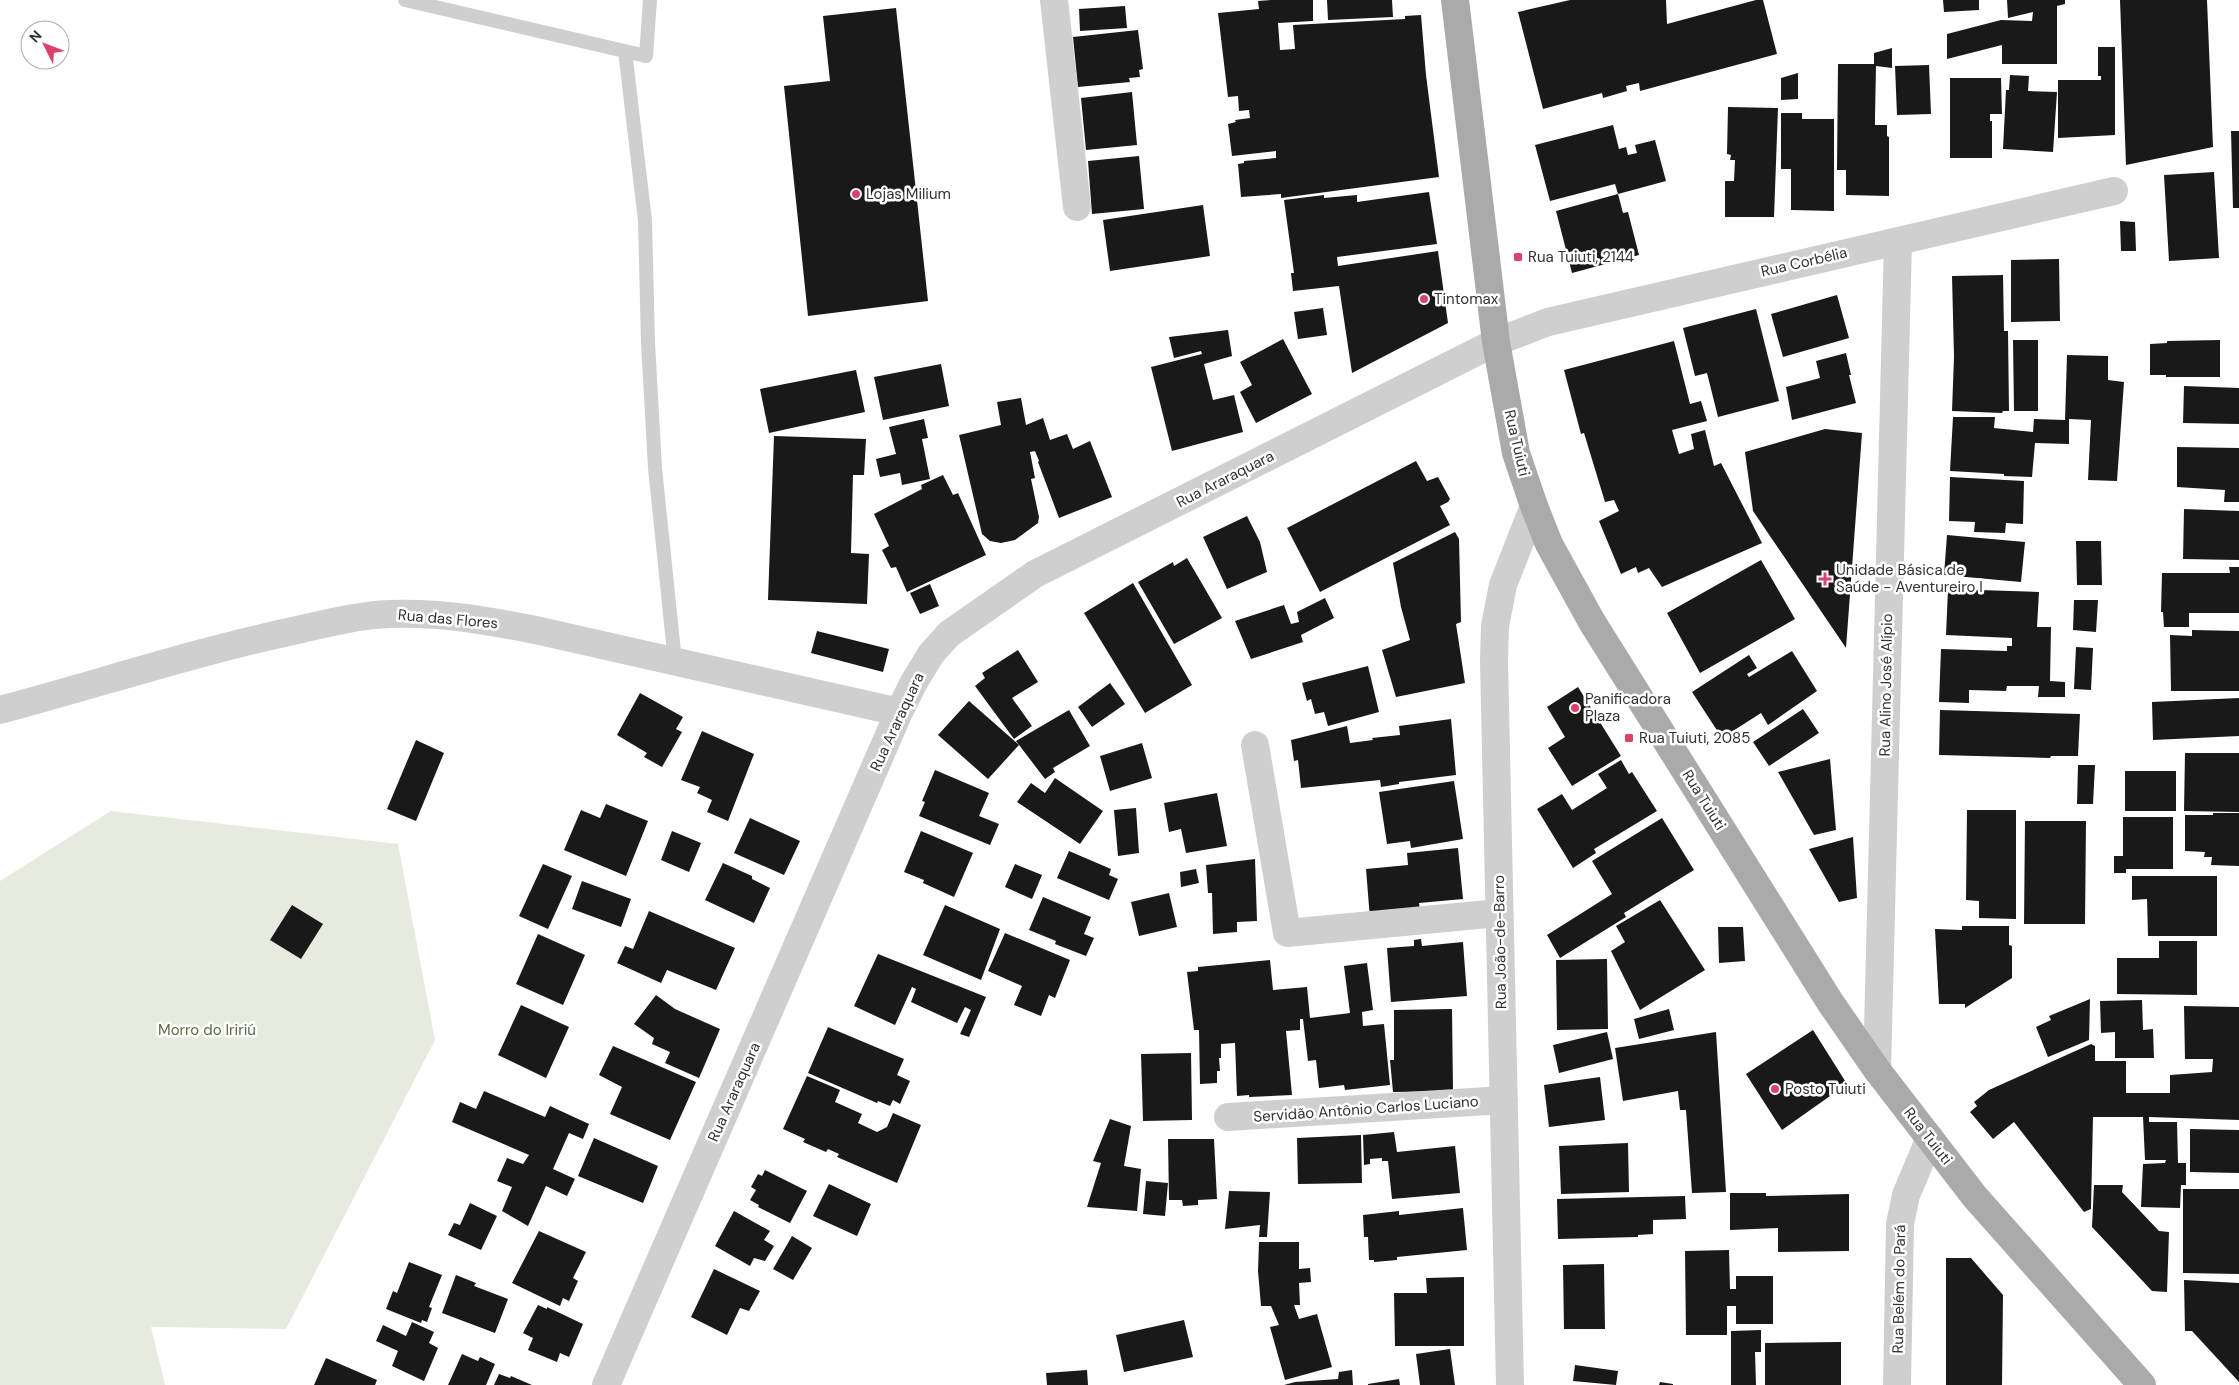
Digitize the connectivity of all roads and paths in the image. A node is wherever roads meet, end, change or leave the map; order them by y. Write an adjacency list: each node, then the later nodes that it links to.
1 (405, 0): 5 (lane)
2 (650, 0): 5 (lane)
3 (1054, 0): 7 (street)
4 (1455, 0): 9 (main road, Rua Tuiuti)
5 (624, 52): 11 (lane)
6 (2114, 191): 8 (street, Rua Corbélia)
7 (1077, 207)
8 (1898, 241): 9 (street, Rua Corbélia); 16 (street, Rua Alino José Alípio)
9 (1496, 342): 10 (main road, Rua Tuiuti); 13 (street, Rua Araraquara)
10 (1534, 506): 15 (street, Rua João-de-Barro); 16 (main road, Rua Tuiuti)
11 (676, 662): 12 (street, Rua das Flores); 13 (street, Rua das Flores)
12 (0, 710)
13 (899, 712): 20 (street, Rua Araraquara)
14 (1255, 746): 15 (street)
15 (1499, 913): 17 (street, Rua João-de-Barro)
16 (1877, 1070): 19 (main road, Rua Tuiuti)
17 (1504, 1100): 18 (street, Servidão Antônio Carlos Luciano); 21 (street, Rua João-de-Barro)
18 (1228, 1118)
19 (1930, 1138): 22 (street, Rua Belém do Pará); 23 (main road, Rua Tuiuti)
20 (606, 1385)
21 (1510, 1385)
22 (1897, 1385)
23 (2142, 1385)

